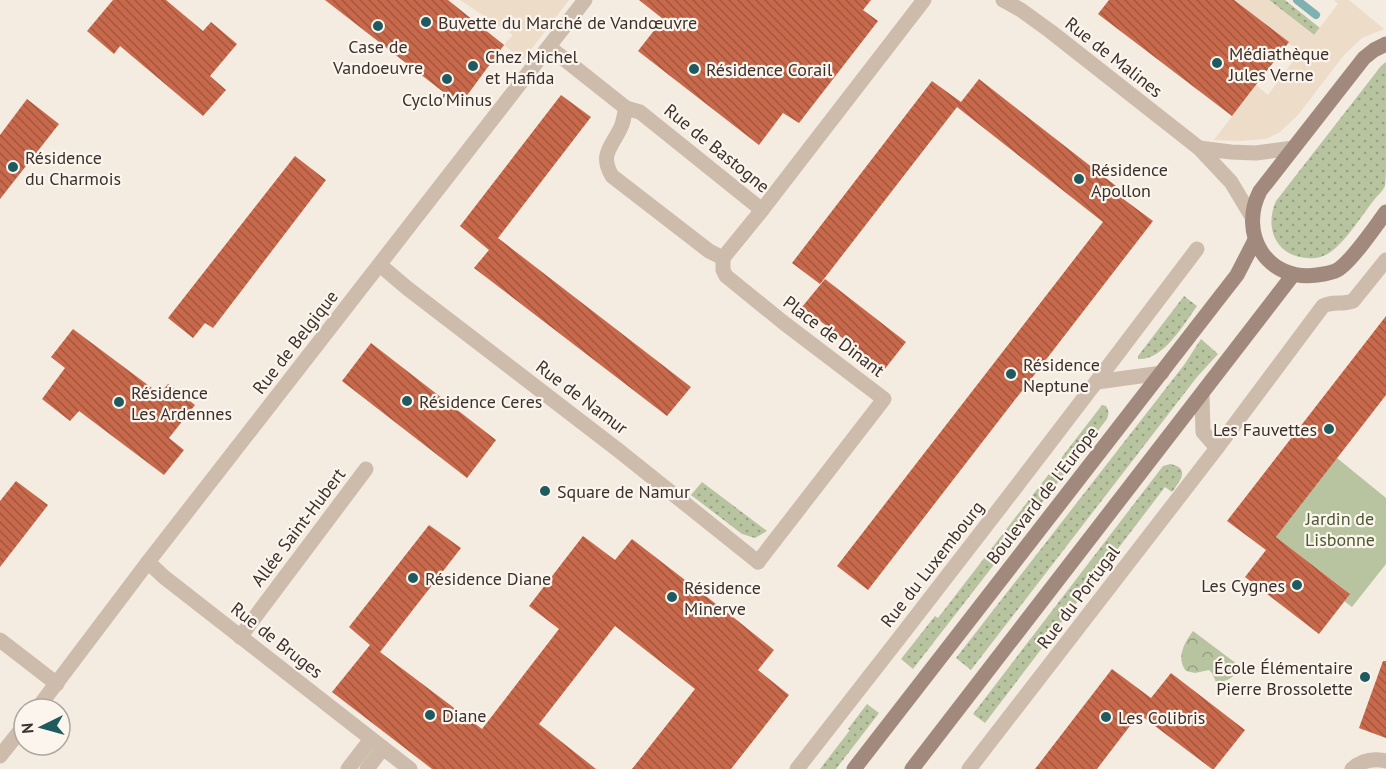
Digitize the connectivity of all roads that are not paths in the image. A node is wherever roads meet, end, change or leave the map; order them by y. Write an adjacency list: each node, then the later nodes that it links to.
1 (585, 0): 5 (street, Rue de Belgique)
2 (924, 0): 9 (street, Rue de Bastogne)
3 (1003, 0): 7 (street, Rue de Malines)
4 (1386, 44): 8 (main road)
5 (549, 47): 6 (street, Rue de Bastogne); 16 (street, Rue de Belgique)
6 (626, 108): 9 (street, Rue de Bastogne); 14 (street)
7 (1199, 148): 8 (street); 11 (street, Rue de Malines)
8 (1293, 148): 11 (main road)
9 (762, 210): 14 (street)
10 (1386, 212): 17 (main road)
11 (1252, 217): 12 (main road)
12 (1255, 240): 17 (main road); 18 (main road, Boulevard de l'Europe)
13 (1197, 249): 19 (street, Rue du Luxembourg)
14 (723, 258): 24 (street, Place de Dinant)
15 (1386, 260): 21 (street, Rue du Portugal)
16 (380, 265): 23 (street, Rue de Belgique); 24 (street, Rue de Namur)
17 (1293, 275): 20 (main road)
18 (1162, 373): 19 (street); 37 (main road, Boulevard de l'Europe)
19 (1097, 382): 36 (street, Rue du Luxembourg)
20 (1202, 394): 21 (street); 38 (main road)
21 (1217, 448): 39 (street, Rue du Portugal)
22 (366, 469): 25 (street, Allée Saint-Hubert)
23 (148, 562): 25 (street, Rue de Bruges); 27 (street, Rue de Belgique)
24 (758, 562)
25 (240, 637): 30 (street, Rue de Bruges)
26 (0, 640): 27 (street)
27 (57, 684): 28 (street, Rue de Belgique)
28 (47, 697)
29 (12, 741): 31 (street)
30 (377, 743): 33 (street); 34 (street); 35 (street, Rue de Bruges)
31 (0, 756)
32 (1386, 761): 40 (street)
33 (348, 769)
34 (367, 769)
35 (410, 769)
36 (797, 769)
37 (854, 769)
38 (912, 769)
39 (969, 769)
40 (1352, 769)

